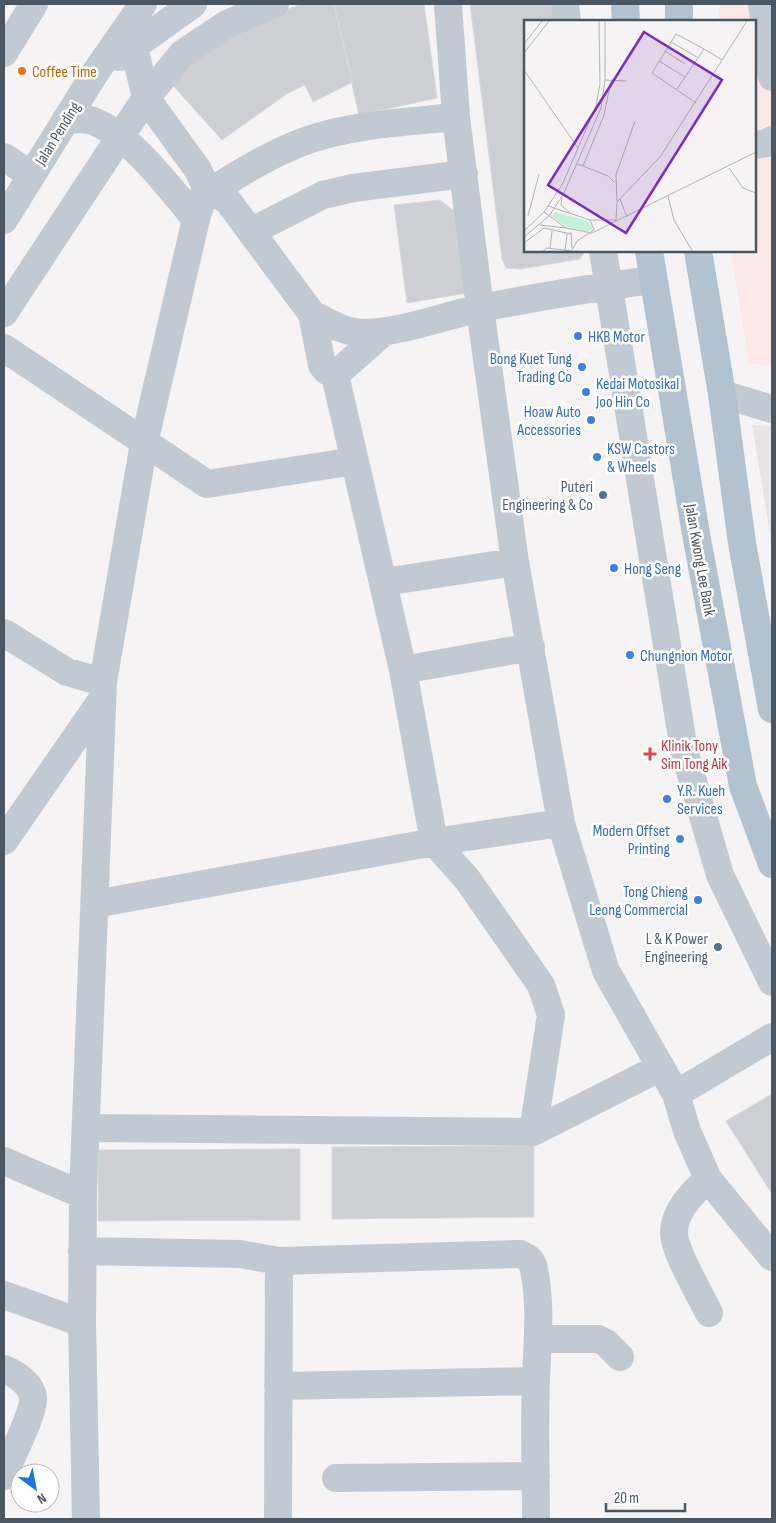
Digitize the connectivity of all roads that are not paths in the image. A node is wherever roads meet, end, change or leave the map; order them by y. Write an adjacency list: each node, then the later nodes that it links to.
1 (34, 4): 14 (street)
2 (142, 4): 15 (street)
3 (193, 4): 13 (street, Jalan Pending)
4 (275, 4): 17 (street)
5 (448, 4): 18 (street)
6 (565, 4): 10 (street)
7 (625, 4): 11 (main road)
8 (679, 4): 12 (main road)
9 (762, 4): 16 (street)
10 (567, 20)
11 (626, 20)
12 (679, 20)
13 (134, 47): 15 (street, Jalan Pending); 17 (street)
14 (4, 53)
15 (95, 73): 19 (street, Jalan Pending)
16 (772, 77)
17 (146, 98): 20 (street); 26 (street)
18 (456, 117): 24 (street); 26 (street)
19 (66, 119): 20 (street); 25 (street, Jalan Pending)
20 (120, 137): 27 (street); 36 (street)
21 (772, 140): 22 (street)
22 (756, 145)
23 (4, 157): 25 (street)
24 (464, 174): 29 (street); 35 (street)
25 (31, 175): 28 (street, Jalan Pending)
26 (209, 188): 27 (street); 29 (street)
27 (196, 219): 43 (street)
28 (4, 220)
29 (252, 231): 37 (street)
30 (603, 252): 34 (street)
31 (649, 252): 33 (main road, Jalan Kwong Lee Bank)
32 (698, 252): 41 (main road)
33 (653, 280): 34 (street); 55 (main road, Jalan Kwong Lee Bank)
34 (608, 286): 35 (street); 57 (street)
35 (480, 308): 38 (street); 45 (street)
36 (4, 314)
37 (312, 314): 38 (street); 40 (street)
38 (386, 331): 40 (street)
39 (4, 348): 43 (street)
40 (335, 375): 44 (street)
41 (722, 394): 42 (street); 51 (main road)
42 (772, 408)
43 (144, 443): 44 (street); 50 (street)
44 (355, 461): 46 (street)
45 (516, 562): 46 (street); 48 (street)
46 (384, 582): 49 (street)
47 (4, 633): 50 (street)
48 (531, 647): 49 (street); 52 (street)
49 (403, 670): 54 (street)
50 (102, 691): 53 (street); 56 (street)
51 (772, 709)
52 (561, 823): 54 (street); 59 (street)
53 (6, 831)
54 (434, 842): 56 (street); 62 (street)
55 (772, 864)
56 (95, 904): 61 (street)
57 (772, 982)
58 (772, 1037): 60 (street)
59 (661, 1067): 60 (street); 62 (street)
60 (676, 1094): 64 (street)
61 (86, 1128): 62 (street); 65 (street)
62 (533, 1132)
63 (4, 1161): 65 (street)
64 (708, 1179): 67 (street); 70 (street)
65 (82, 1195): 66 (street)
66 (82, 1251): 68 (street); 71 (street)
67 (772, 1257)
68 (279, 1261): 72 (street); 76 (street)
69 (4, 1295): 71 (street)
70 (709, 1313)
71 (82, 1323): 80 (street)
72 (538, 1339): 73 (street); 75 (street)
73 (620, 1357)
74 (4, 1370): 77 (street)
75 (536, 1381): 76 (street); 78 (street)
76 (278, 1386): 81 (street)
77 (4, 1476)
78 (536, 1476): 79 (street); 82 (street)
79 (336, 1478)
80 (86, 1519)
81 (278, 1519)
82 (536, 1519)

